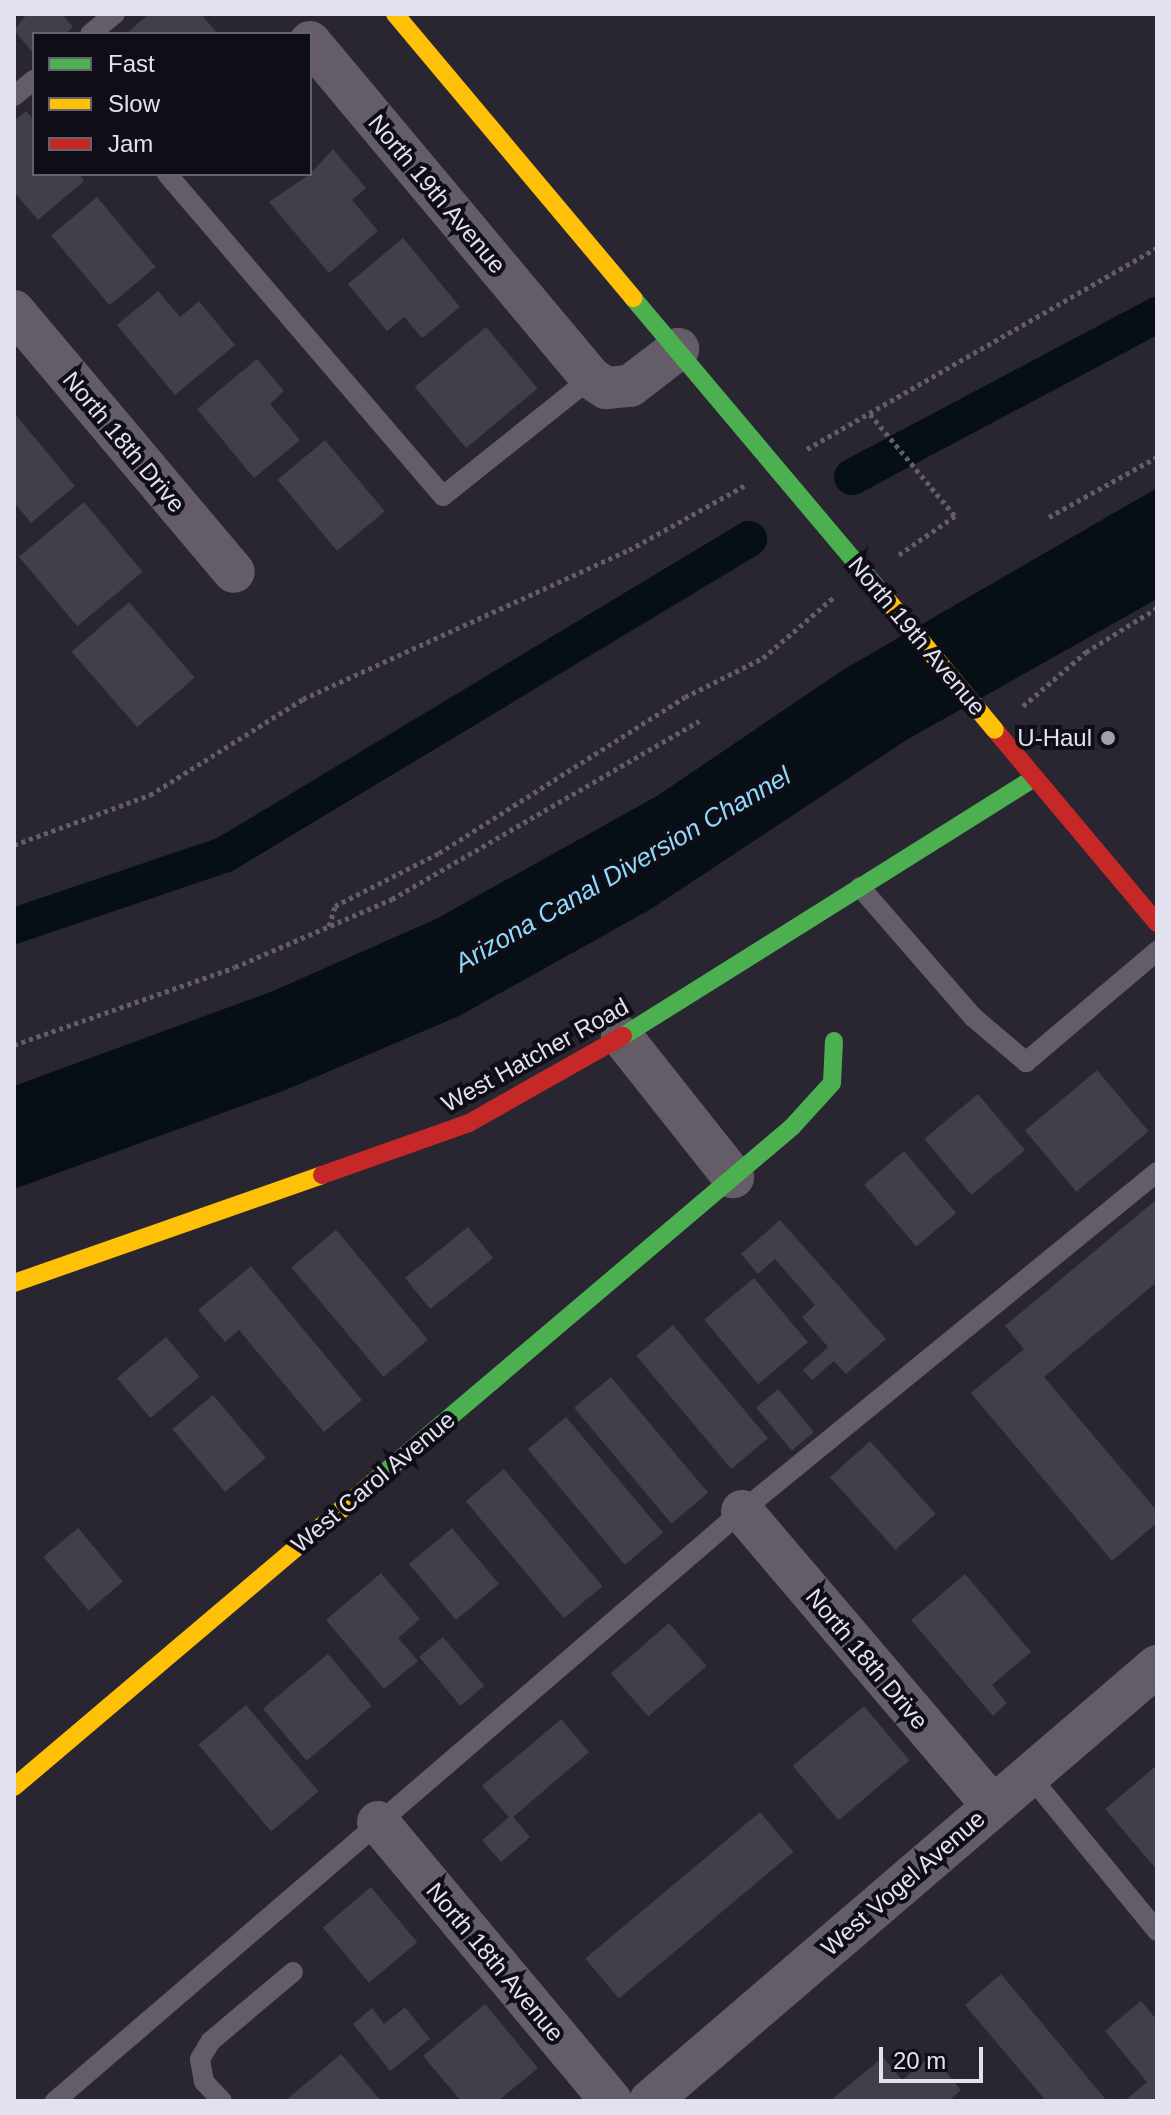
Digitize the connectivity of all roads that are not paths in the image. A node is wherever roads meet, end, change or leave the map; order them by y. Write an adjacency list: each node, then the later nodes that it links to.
1 (115, 14): 4 (lane)
2 (286, 14): 5 (street)
3 (395, 14): 11 (street, North 19th Avenue)
4 (92, 32)
5 (301, 32)
6 (312, 44): 12 (street, North 19th Avenue)
7 (32, 82): 8 (lane)
8 (14, 96)
9 (169, 176): 12 (lane)
10 (14, 311): 13 (street, North 18th Drive)
11 (678, 349): 12 (street); 14 (street, North 19th Avenue, bridge)
12 (591, 378)
13 (234, 572)
14 (1035, 778): 15 (street, West Hatcher Road); 16 (street, North 19th Avenue)
15 (860, 887): 17 (lane); 18 (street, West Hatcher Road)
16 (1157, 923)
17 (1157, 951)
18 (622, 1037): 21 (street); 22 (street, West Hatcher Road)
19 (834, 1041): 21 (street, West Carol Avenue)
20 (1157, 1172): 23 (lane)
21 (733, 1177): 26 (street, West Carol Avenue)
22 (14, 1283)
23 (742, 1511): 27 (street, North 18th Drive); 28 (lane)
24 (1157, 1666): 25 (street, West Vogel Avenue)
25 (1029, 1775): 27 (street, West Vogel Avenue); 29 (lane)
26 (14, 1787)
27 (993, 1806): 34 (street, West Vogel Avenue)
28 (378, 1822): 31 (lane); 33 (street, North 18th Avenue)
29 (1157, 1931)
30 (293, 1972): 32 (lane)
31 (55, 2101)
32 (222, 2101)
33 (611, 2101)
34 (650, 2101)

